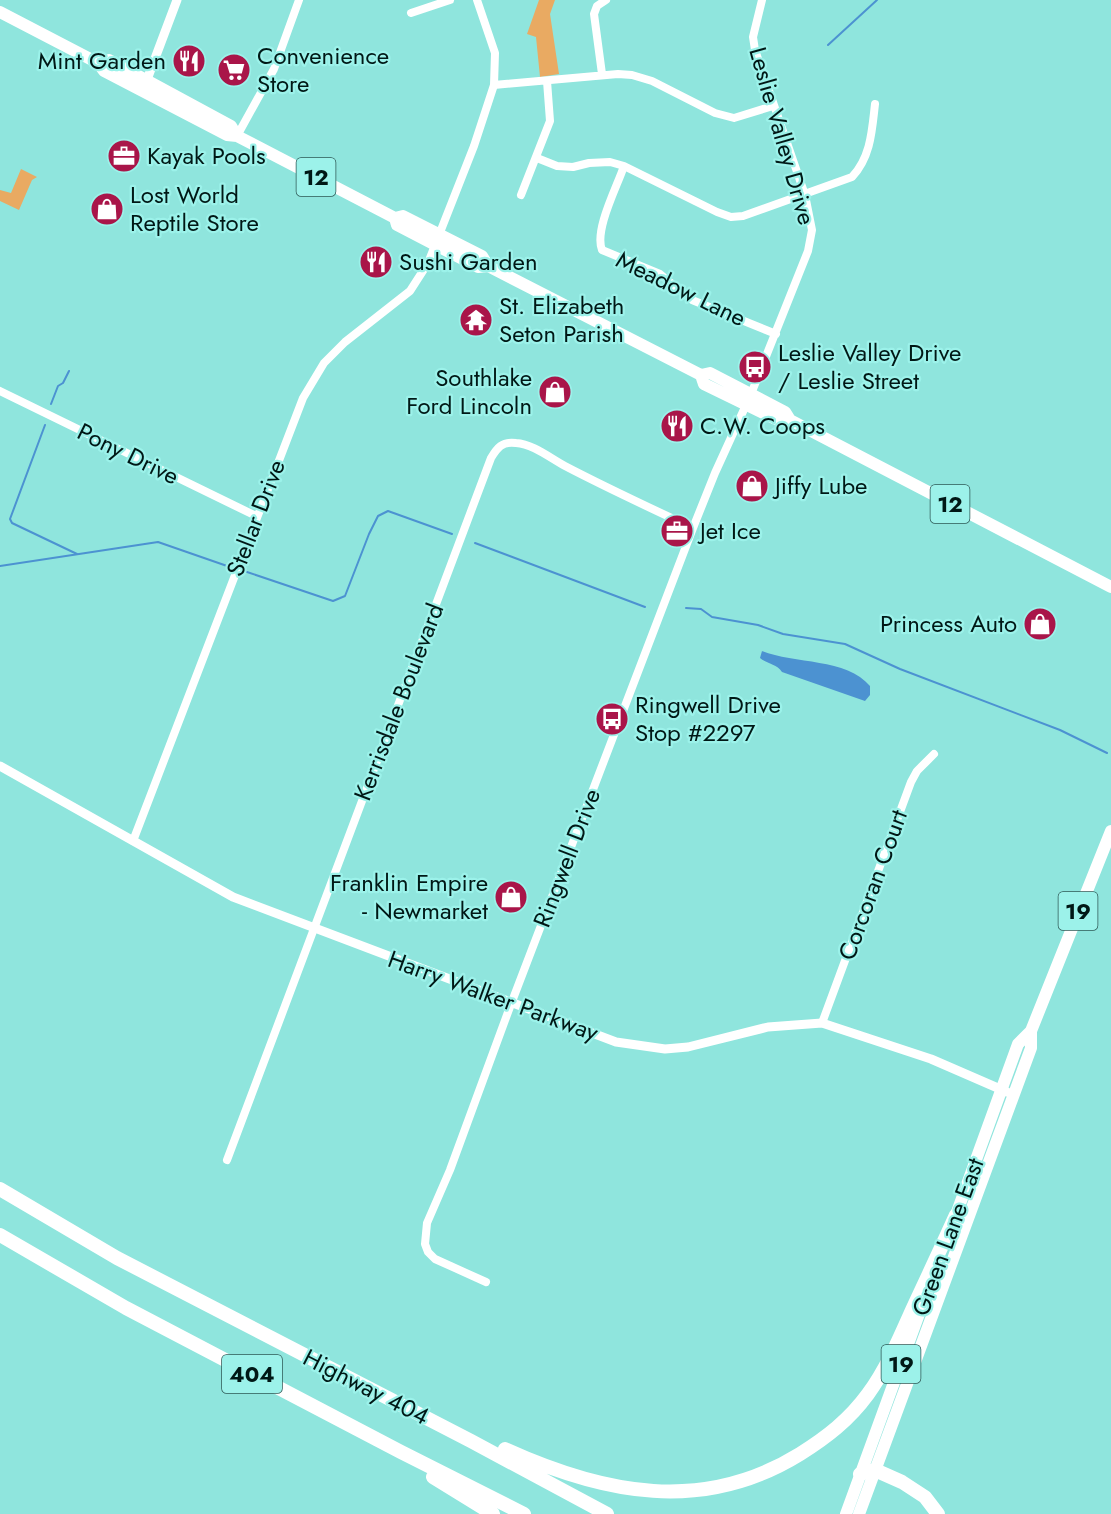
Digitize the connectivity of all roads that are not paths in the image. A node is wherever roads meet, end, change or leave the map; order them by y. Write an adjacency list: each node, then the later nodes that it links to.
1 (177, 0): 11 (street)
2 (299, 0): 15 (street)
3 (450, 0): 8 (street)
4 (477, 0): 12 (street, Stellar Drive)
5 (606, 0): 9 (street)
6 (762, 0): 14 (street, Leslie Valley Drive)
7 (0, 12): 11 (main road, 12)
8 (411, 14)
9 (602, 74): 10 (street); 14 (street)
10 (547, 81): 12 (street); 16 (street)
11 (145, 85): 15 (main road, 12)
12 (494, 85): 20 (street, Stellar Drive)
13 (875, 104): 19 (street)
14 (773, 106): 19 (street, Leslie Valley Drive)
15 (237, 136): 20 (main road, 12)
16 (537, 158): 17 (street); 18 (street)
17 (624, 166): 19 (street); 21 (street, Meadow Lane)
18 (521, 195)
19 (804, 195): 21 (street, Leslie Valley Drive)
20 (437, 240): 23 (main road, 12); 24 (street, Stellar Drive)
21 (776, 334): 23 (street, Leslie Valley Drive)
22 (0, 391): 24 (street, Pony Drive)
23 (748, 400): 25 (street, Ringwell Drive); 26 (main road, 12)
24 (256, 516): 30 (street, Stellar Drive)
25 (693, 528): 31 (street, Kerrisdale Boulevard); 32 (street, Ringwell Drive)
26 (1111, 587)
27 (934, 754): 33 (street, Corcoran Court)
28 (0, 766): 30 (street, Harry Walker Parkway)
29 (1111, 831): 34 (main road, Green Lane East / 19)
30 (133, 841): 31 (street, Harry Walker Parkway)
31 (314, 929): 32 (street, Harry Walker Parkway); 37 (street, Kerrisdale Boulevard)
32 (511, 1004): 33 (street, Harry Walker Parkway); 41 (street, Ringwell Drive)
33 (822, 1023): 35 (street, Harry Walker Parkway)
34 (1031, 1031): 35 (main road, Green Lane East / 19); 36 (main road, Green Lane East / 19)
35 (1000, 1090): 36 (street, Harry Walker Parkway); 39 (main road, Green Lane East / 19)
36 (1014, 1094): 44 (main road, Green Lane East / 19)
37 (227, 1160)
38 (0, 1189): 42 (highway, Highway 404 / 404)
39 (956, 1215): 42 (highway); 45 (main road, Green Lane East / 19)
40 (0, 1235): 43 (highway, Highway 404 / 404)
41 (486, 1282)
42 (426, 1418): 48 (highway, Highway 404 / 404)
43 (401, 1452): 46 (highway); 47 (highway, Highway 404 / 404)
44 (875, 1470): 45 (highway); 50 (main road, Green Lane East / 19); 51 (highway)
45 (860, 1474): 49 (main road, Green Lane East / 19)
46 (492, 1514)
47 (524, 1514)
48 (607, 1514)
49 (846, 1514)
50 (859, 1514)
51 (939, 1514)

